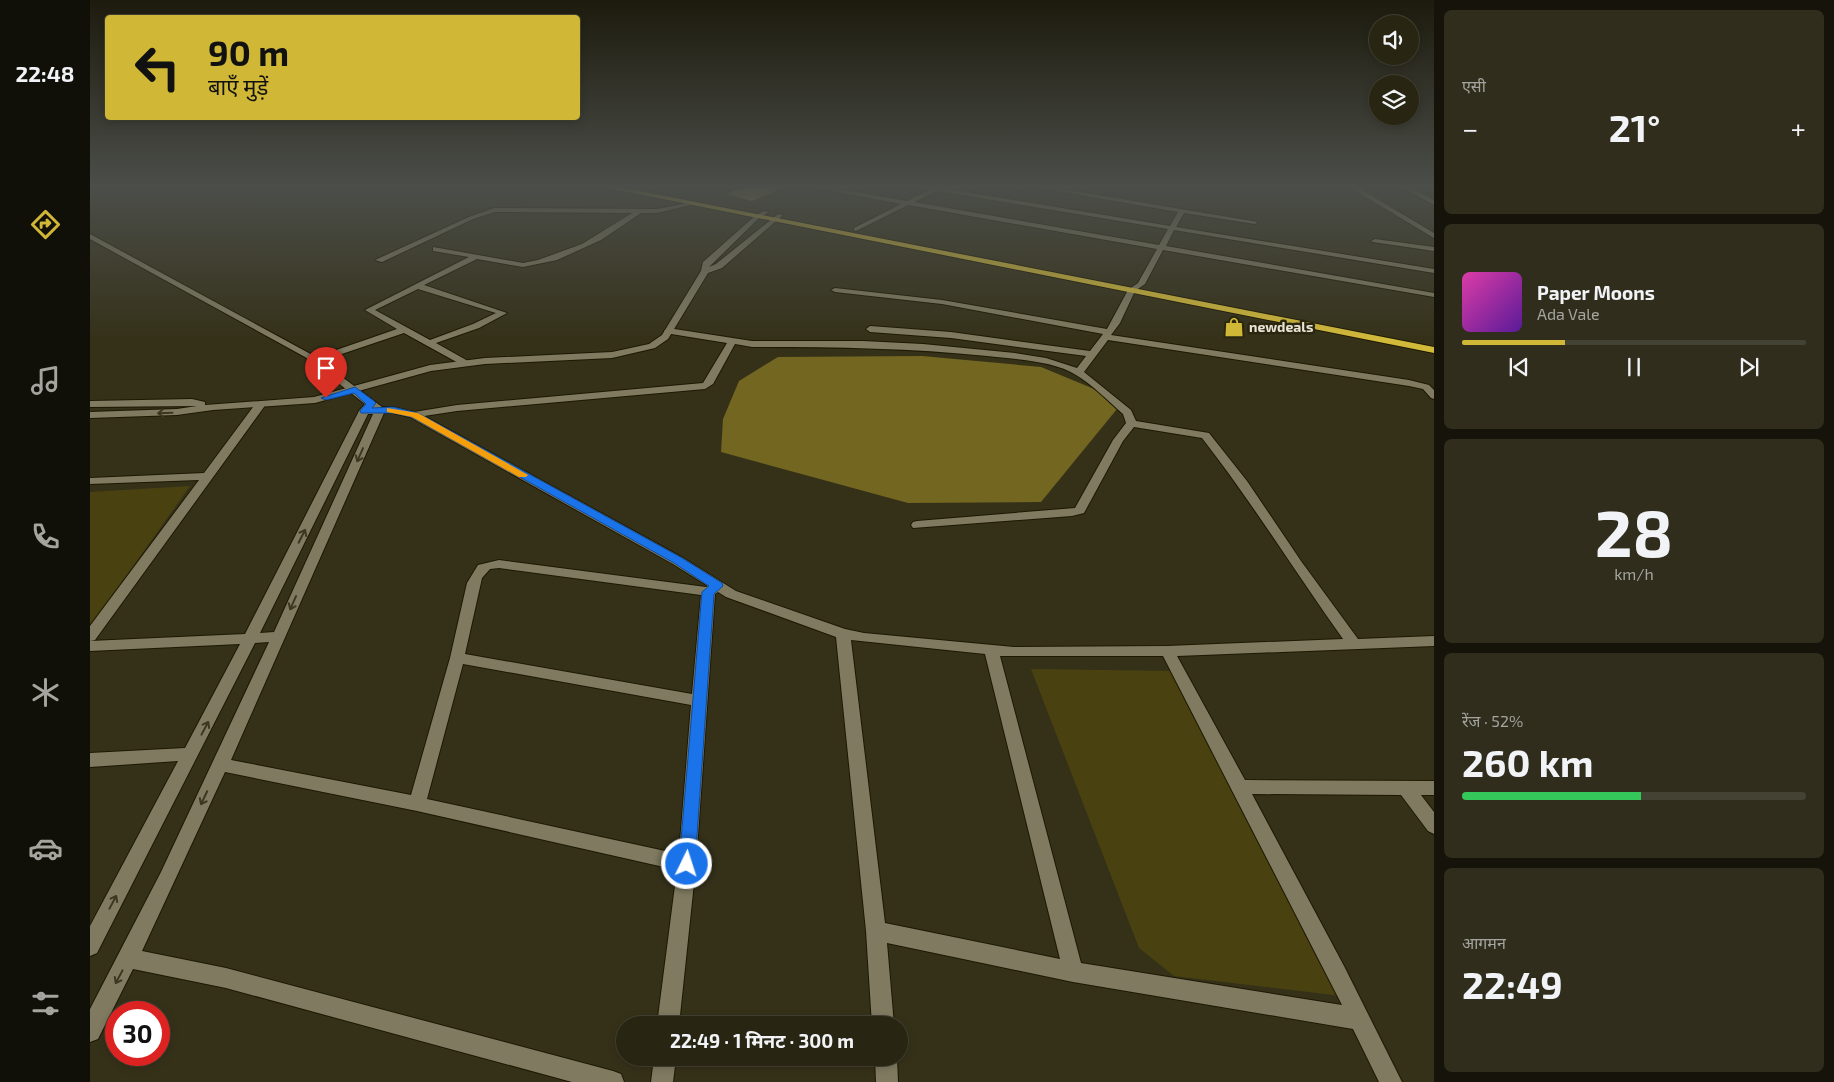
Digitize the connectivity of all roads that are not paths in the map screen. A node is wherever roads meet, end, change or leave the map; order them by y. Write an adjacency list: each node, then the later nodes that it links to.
1 (93, 237): 33 (street)
2 (428, 237): 16 (street)
3 (598, 237): 15 (street)
4 (741, 237): 17 (street)
5 (748, 237): 17 (street)
6 (874, 237): 22 (highway)
7 (900, 237): 19 (highway)
8 (1096, 237): 13 (street)
9 (1167, 237): 13 (street)
10 (1225, 237): 18 (street)
11 (1375, 241): 14 (street)
12 (436, 249): 15 (street)
13 (1160, 249): 19 (street); 23 (street)
14 (1434, 249)
15 (475, 256): 20 (street)
16 (379, 260)
17 (706, 271): 26 (street)
18 (1434, 271)
19 (1141, 284): 22 (street); 30 (highway)
20 (418, 286): 24 (street); 29 (street)
21 (835, 290): 27 (street)
22 (1132, 290): 27 (street); 31 (highway)
23 (1434, 295)
24 (406, 329): 29 (street); 33 (street)
25 (870, 329): 32 (street)
26 (668, 332): 28 (street); 34 (street)
27 (1107, 335): 32 (street); 36 (street)
28 (732, 341): 35 (street); 44 (street)
29 (429, 342): 34 (street)
30 (1434, 342)
31 (1434, 350)
32 (1093, 354): 35 (street)
33 (315, 360): 37 (street)
34 (465, 363): 37 (street)
35 (1079, 372): 45 (street)
36 (1430, 388): 38 (street)
37 (355, 390): 40 (street); 42 (street)
38 (1434, 396)
39 (90, 404): 41 (street)
40 (260, 405): 41 (street); 46 (street)
41 (214, 407): 43 (street, one-way to 43)
42 (372, 408): 44 (street); 52 (street, one-way to 52); 53 (street, one-way to 42)
43 (90, 415)
44 (414, 415): 49 (street)
45 (1130, 423): 48 (street); 55 (street)
46 (208, 476): 47 (street); 51 (street)
47 (90, 481)
48 (918, 525)
49 (713, 589): 50 (street); 59 (street); 60 (street)
50 (843, 634): 57 (street); 70 (street)
51 (90, 636)
52 (277, 637): 53 (street); 63 (street)
53 (250, 638): 56 (street); 61 (street, one-way to 53)
54 (1434, 641): 55 (street)
55 (1354, 644): 58 (street)
56 (90, 646)
57 (991, 651): 58 (street); 73 (street)
58 (1167, 651): 64 (street)
59 (457, 658): 60 (street); 67 (street)
60 (699, 700): 69 (street)
61 (191, 754): 62 (street); 71 (street, one-way to 61)
62 (90, 760)
63 (220, 764): 67 (street); 72 (street, one-way to 72)
64 (1240, 787): 65 (street); 76 (street)
65 (1406, 788): 66 (street); 68 (street)
66 (1434, 788)
67 (417, 804): 69 (street)
68 (1434, 826)
69 (687, 864): 74 (street)
70 (876, 930): 73 (street); 75 (street)
71 (90, 946)
72 (129, 958): 77 (street, one-way to 77); 80 (street)
73 (1074, 972): 76 (street)
74 (669, 1016)
75 (882, 1016)
76 (1360, 1019): 83 (street)
77 (90, 1031)
78 (664, 1066): 81 (street)
79 (886, 1066): 82 (street)
80 (612, 1082)
81 (662, 1082)
82 (887, 1082)
83 (1391, 1082)

